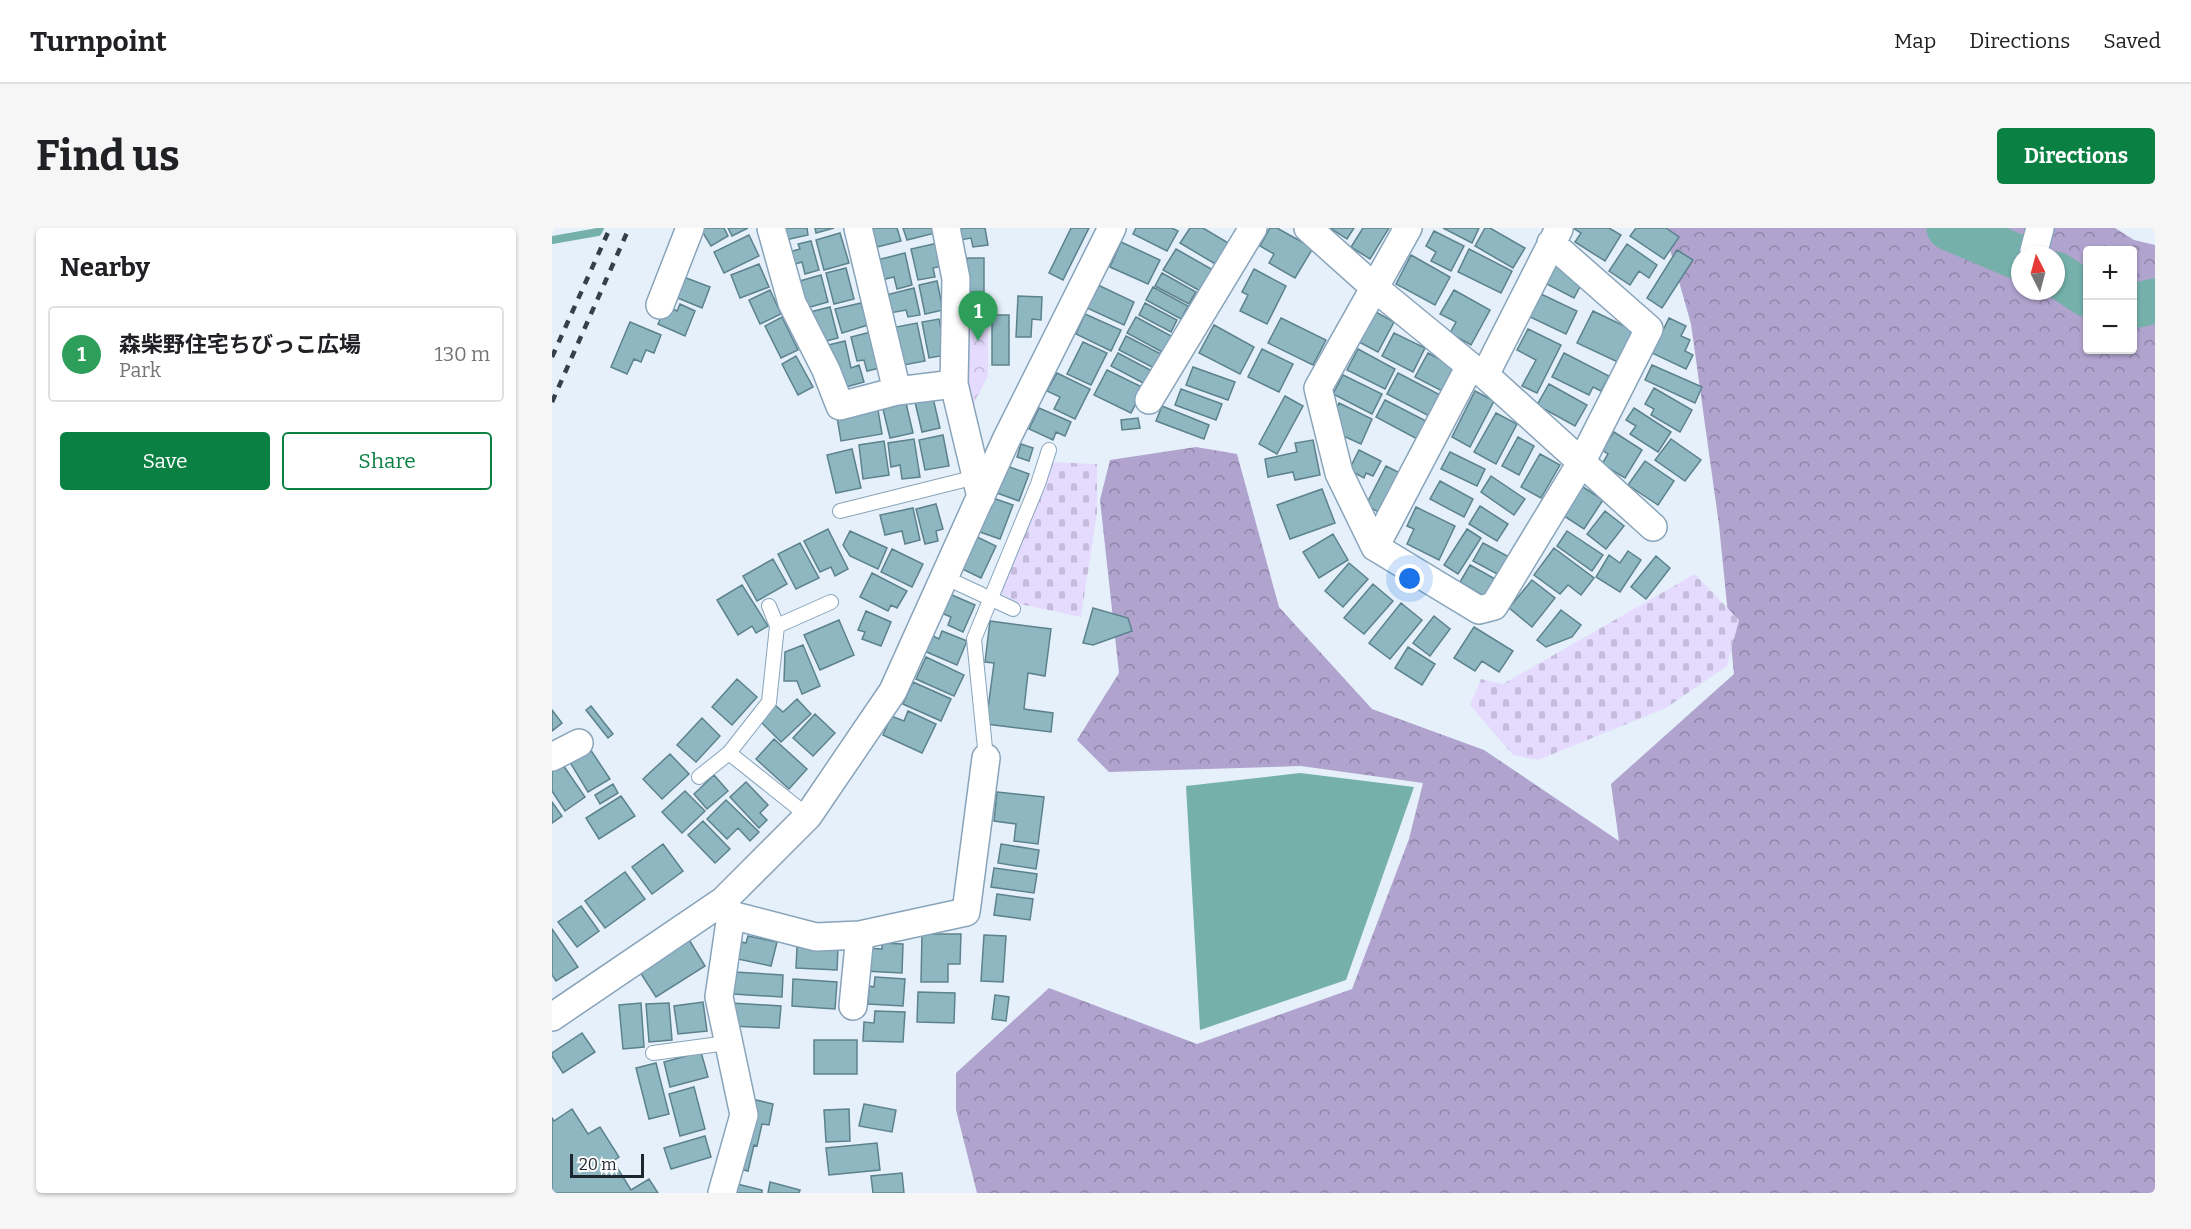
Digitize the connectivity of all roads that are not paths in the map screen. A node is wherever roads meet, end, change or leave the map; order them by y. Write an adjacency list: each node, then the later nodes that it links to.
1 (690, 228): 11 (street)
2 (771, 228): 14 (street)
3 (858, 228): 14 (street)
4 (946, 228): 13 (street)
5 (1112, 228): 18 (street)
6 (1253, 228): 15 (street)
7 (1308, 228): 10 (street)
8 (1408, 228): 10 (street)
9 (1555, 236): 12 (street); 17 (street)
10 (1375, 288): 12 (street); 21 (street)
11 (660, 305)
12 (1477, 370): 17 (street); 21 (street)
13 (954, 384): 14 (street); 18 (street)
14 (897, 391)
15 (1149, 400)
16 (1049, 450): 23 (lane)
17 (1581, 463): 20 (street); 21 (street)
18 (978, 487): 19 (lane); 22 (street)
19 (840, 511)
20 (1653, 527)
21 (1375, 547)
22 (944, 578): 23 (lane); 33 (street)
23 (991, 598): 26 (lane); 31 (lane)
24 (831, 602): 27 (lane)
25 (768, 606): 27 (lane)
26 (1013, 609)
27 (777, 626): 29 (lane)
28 (579, 742): 30 (street)
29 (729, 753): 32 (lane); 33 (lane)
30 (552, 757)
31 (986, 758): 35 (street)
32 (699, 777)
33 (808, 816): 34 (street)
34 (727, 908): 35 (street); 37 (street); 38 (street)
35 (860, 935): 36 (street)
36 (854, 1006)
37 (552, 1017)
38 (727, 1042): 39 (lane); 40 (street)
39 (653, 1053)
40 (722, 1193)

